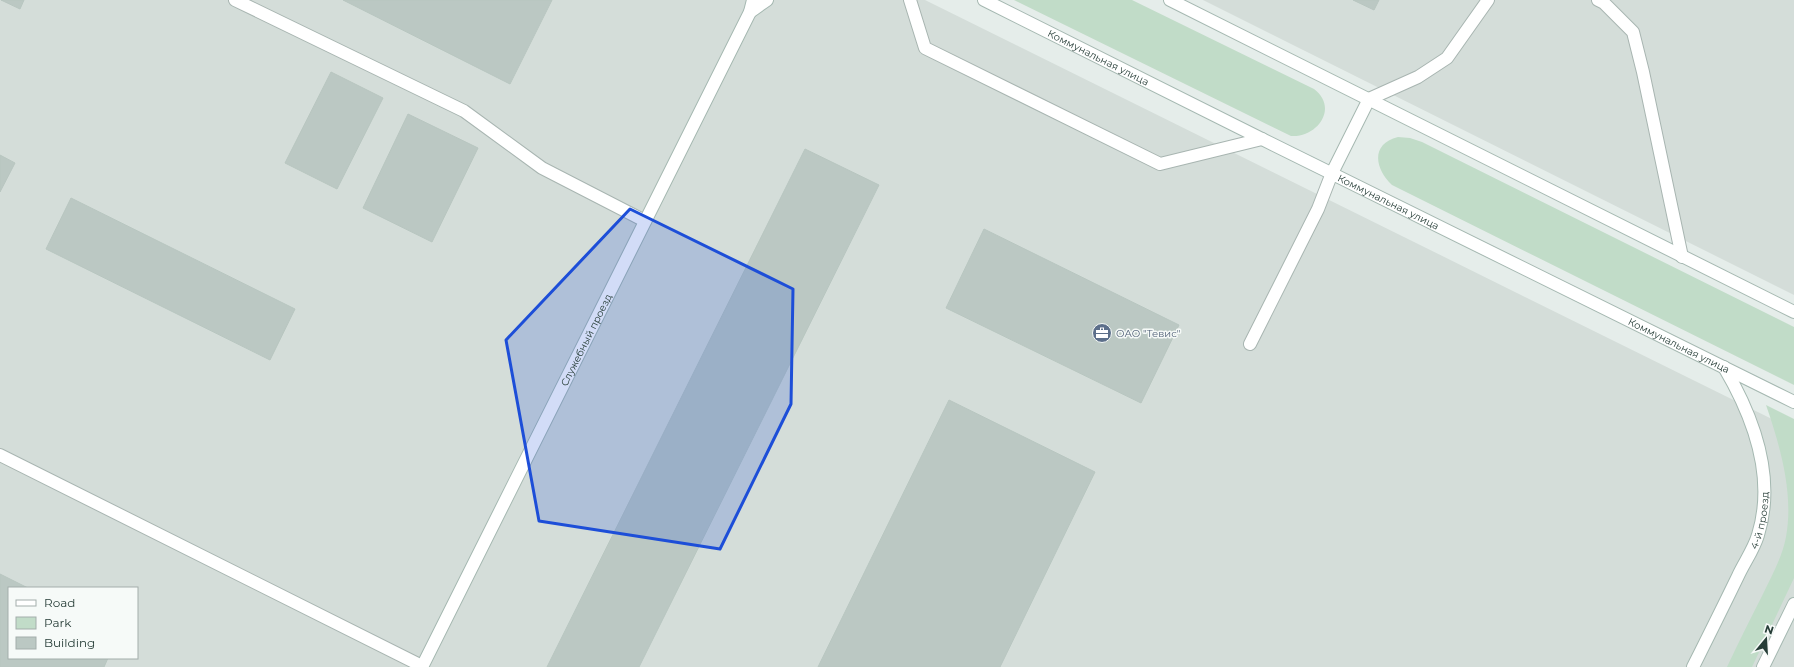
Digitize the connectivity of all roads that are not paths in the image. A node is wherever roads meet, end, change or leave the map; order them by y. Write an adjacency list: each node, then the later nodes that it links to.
1 (235, 0): 13 (main road)
2 (753, 0): 9 (main road, Служебный проезд)
3 (767, 0): 9 (main road, Служебный проезд)
4 (910, 0): 11 (main road)
5 (984, 0): 11 (main road, Коммунальная улица)
6 (1170, 0): 10 (main road)
7 (1488, 0): 10 (main road)
8 (1598, 0): 14 (main road)
9 (750, 12): 13 (main road, Служебный проезд)
10 (1368, 100): 12 (main road); 14 (main road)
11 (1262, 139): 12 (main road, Коммунальная улица)
12 (1332, 173): 16 (main road); 17 (main road, Коммунальная улица)
13 (645, 221): 21 (main road, Служебный проезд)
14 (1682, 257): 15 (main road)
15 (1794, 312)
16 (1250, 344)
17 (1724, 367): 18 (main road, Коммунальная улица); 22 (main road, 4-й проезд)
18 (1794, 402)
19 (0, 455): 21 (main road)
20 (1794, 604): 23 (main road)
21 (422, 667)
22 (1694, 667)
23 (1762, 667)

